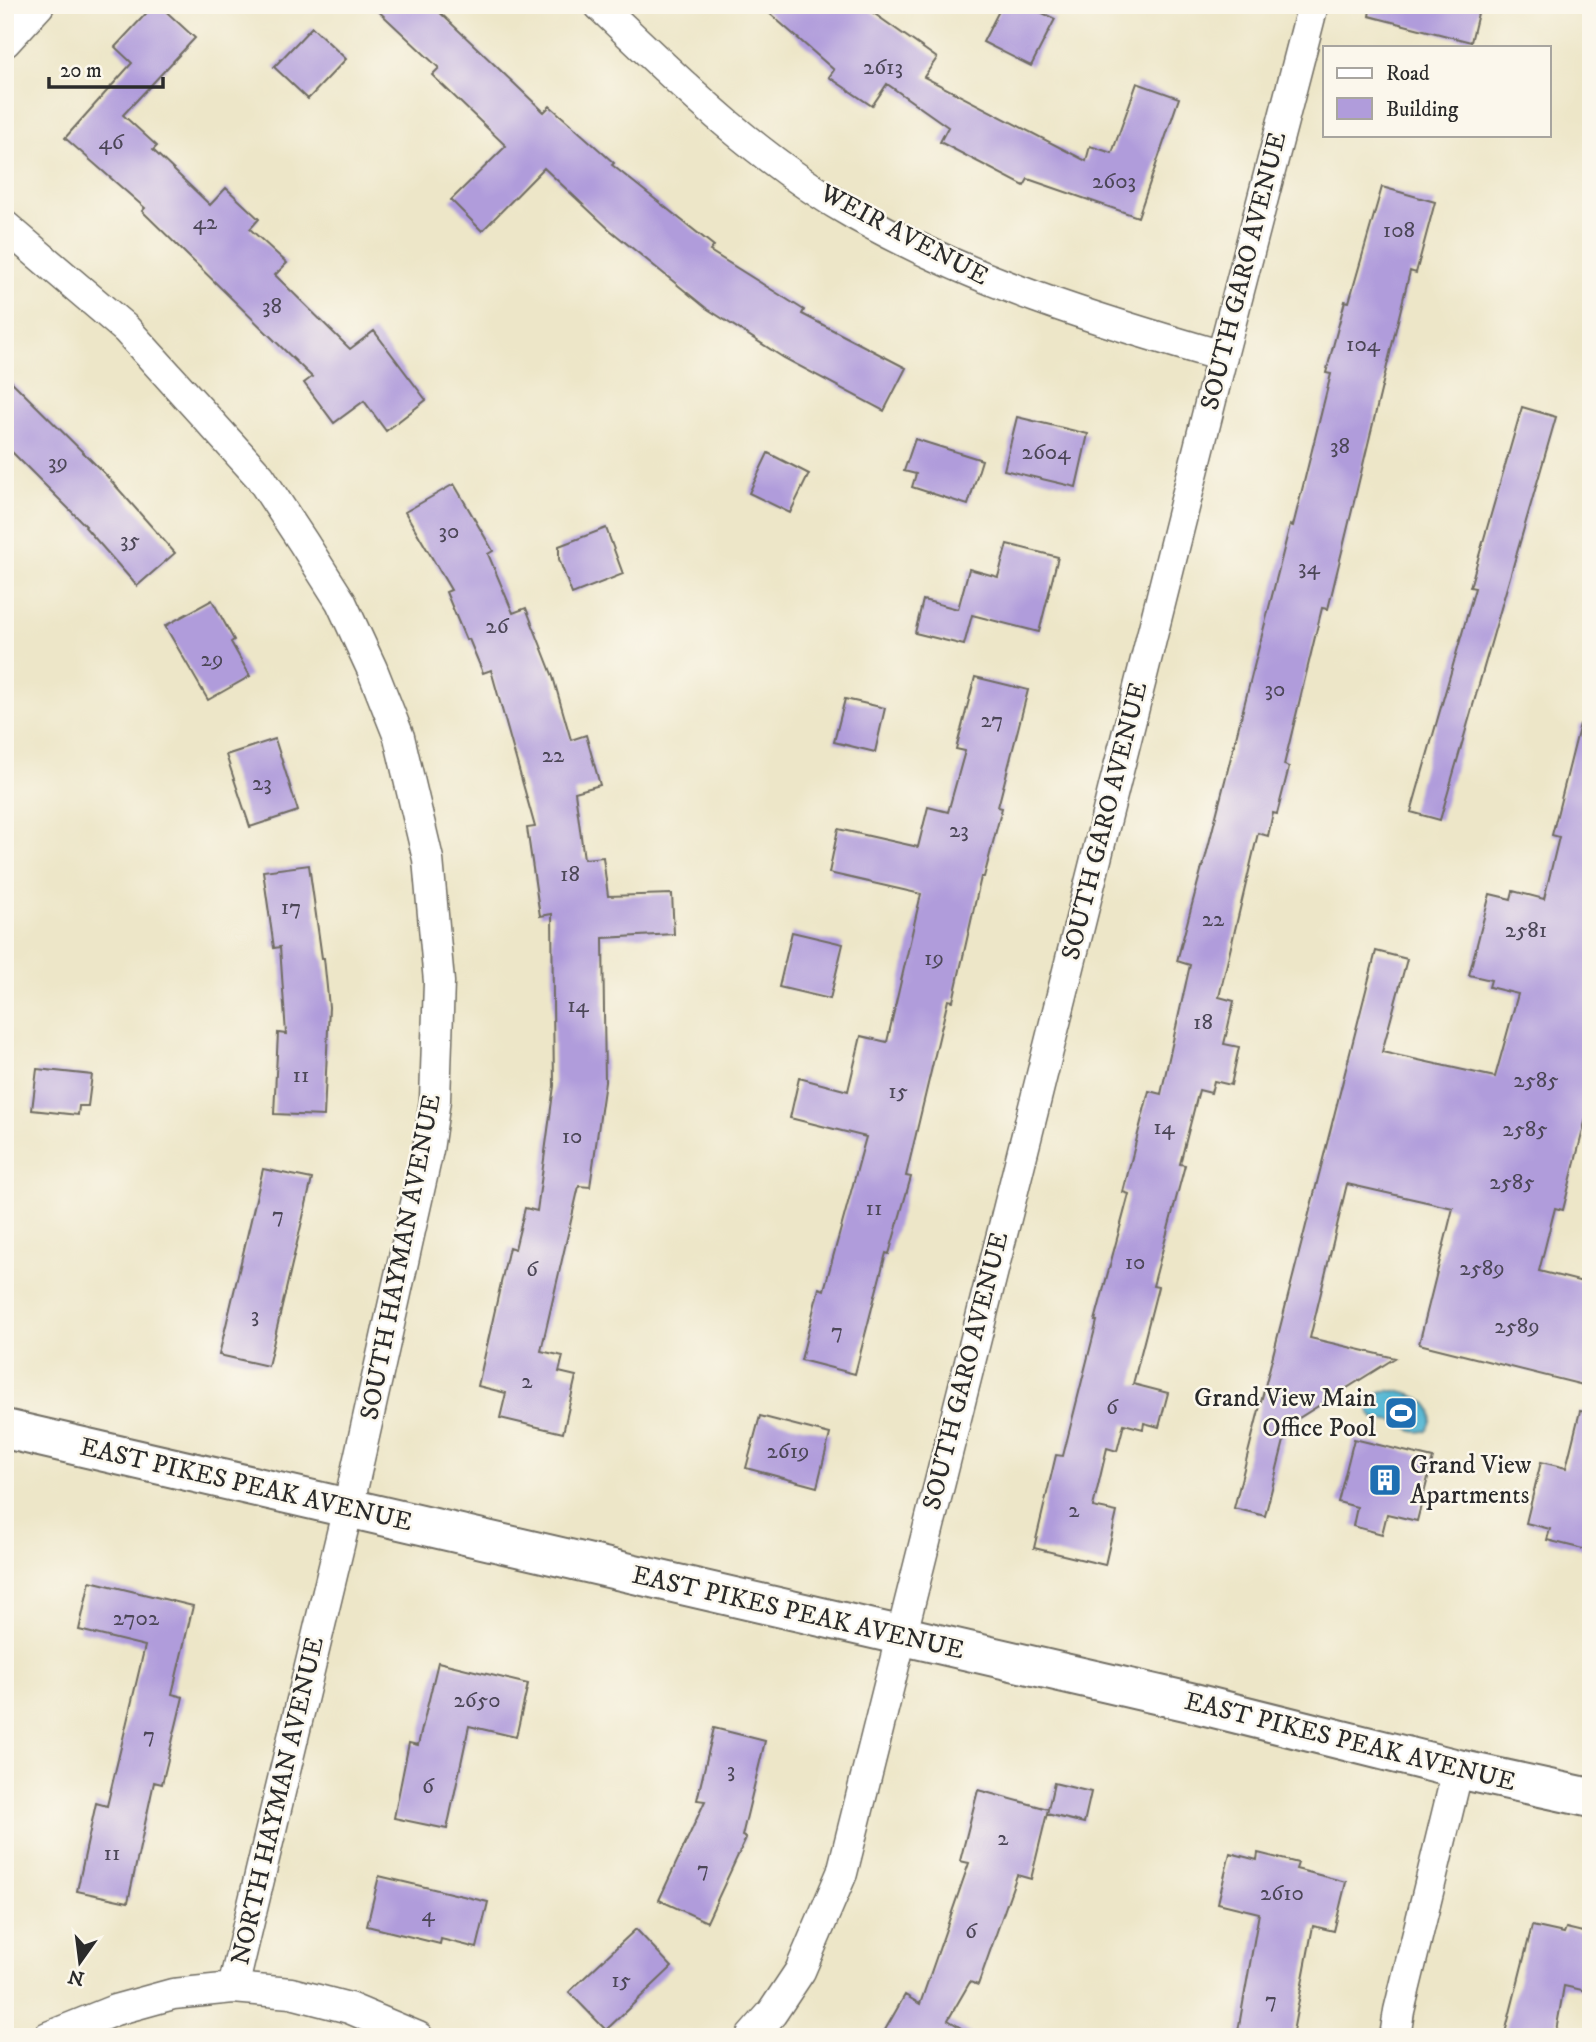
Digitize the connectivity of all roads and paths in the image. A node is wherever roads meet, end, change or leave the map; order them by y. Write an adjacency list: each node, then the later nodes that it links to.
1 (39, 5): 4 (street)
2 (599, 5): 6 (street, WEIR AVENUE)
3 (1313, 5): 6 (street, SOUTH GARO AVENUE)
4 (5, 42)
5 (5, 226): 8 (street, SOUTH HAYMAN AVENUE)
6 (1222, 356): 9 (street, SOUTH GARO AVENUE)
7 (5, 1429): 8 (main road, EAST PIKES PEAK AVENUE)
8 (348, 1508): 9 (main road, EAST PIKES PEAK AVENUE); 12 (street, NORTH HAYMAN AVENUE)
9 (899, 1637): 10 (main road, EAST PIKES PEAK AVENUE); 15 (street, SOUTH GARO AVENUE)
10 (1458, 1769): 11 (main road, EAST PIKES PEAK AVENUE); 16 (street)
11 (1591, 1798)
12 (233, 1988): 13 (street, NORTH HAYMAN AVENUE); 14 (street)
13 (48, 2037)
14 (418, 2037)
15 (751, 2037)
16 (1395, 2037)

